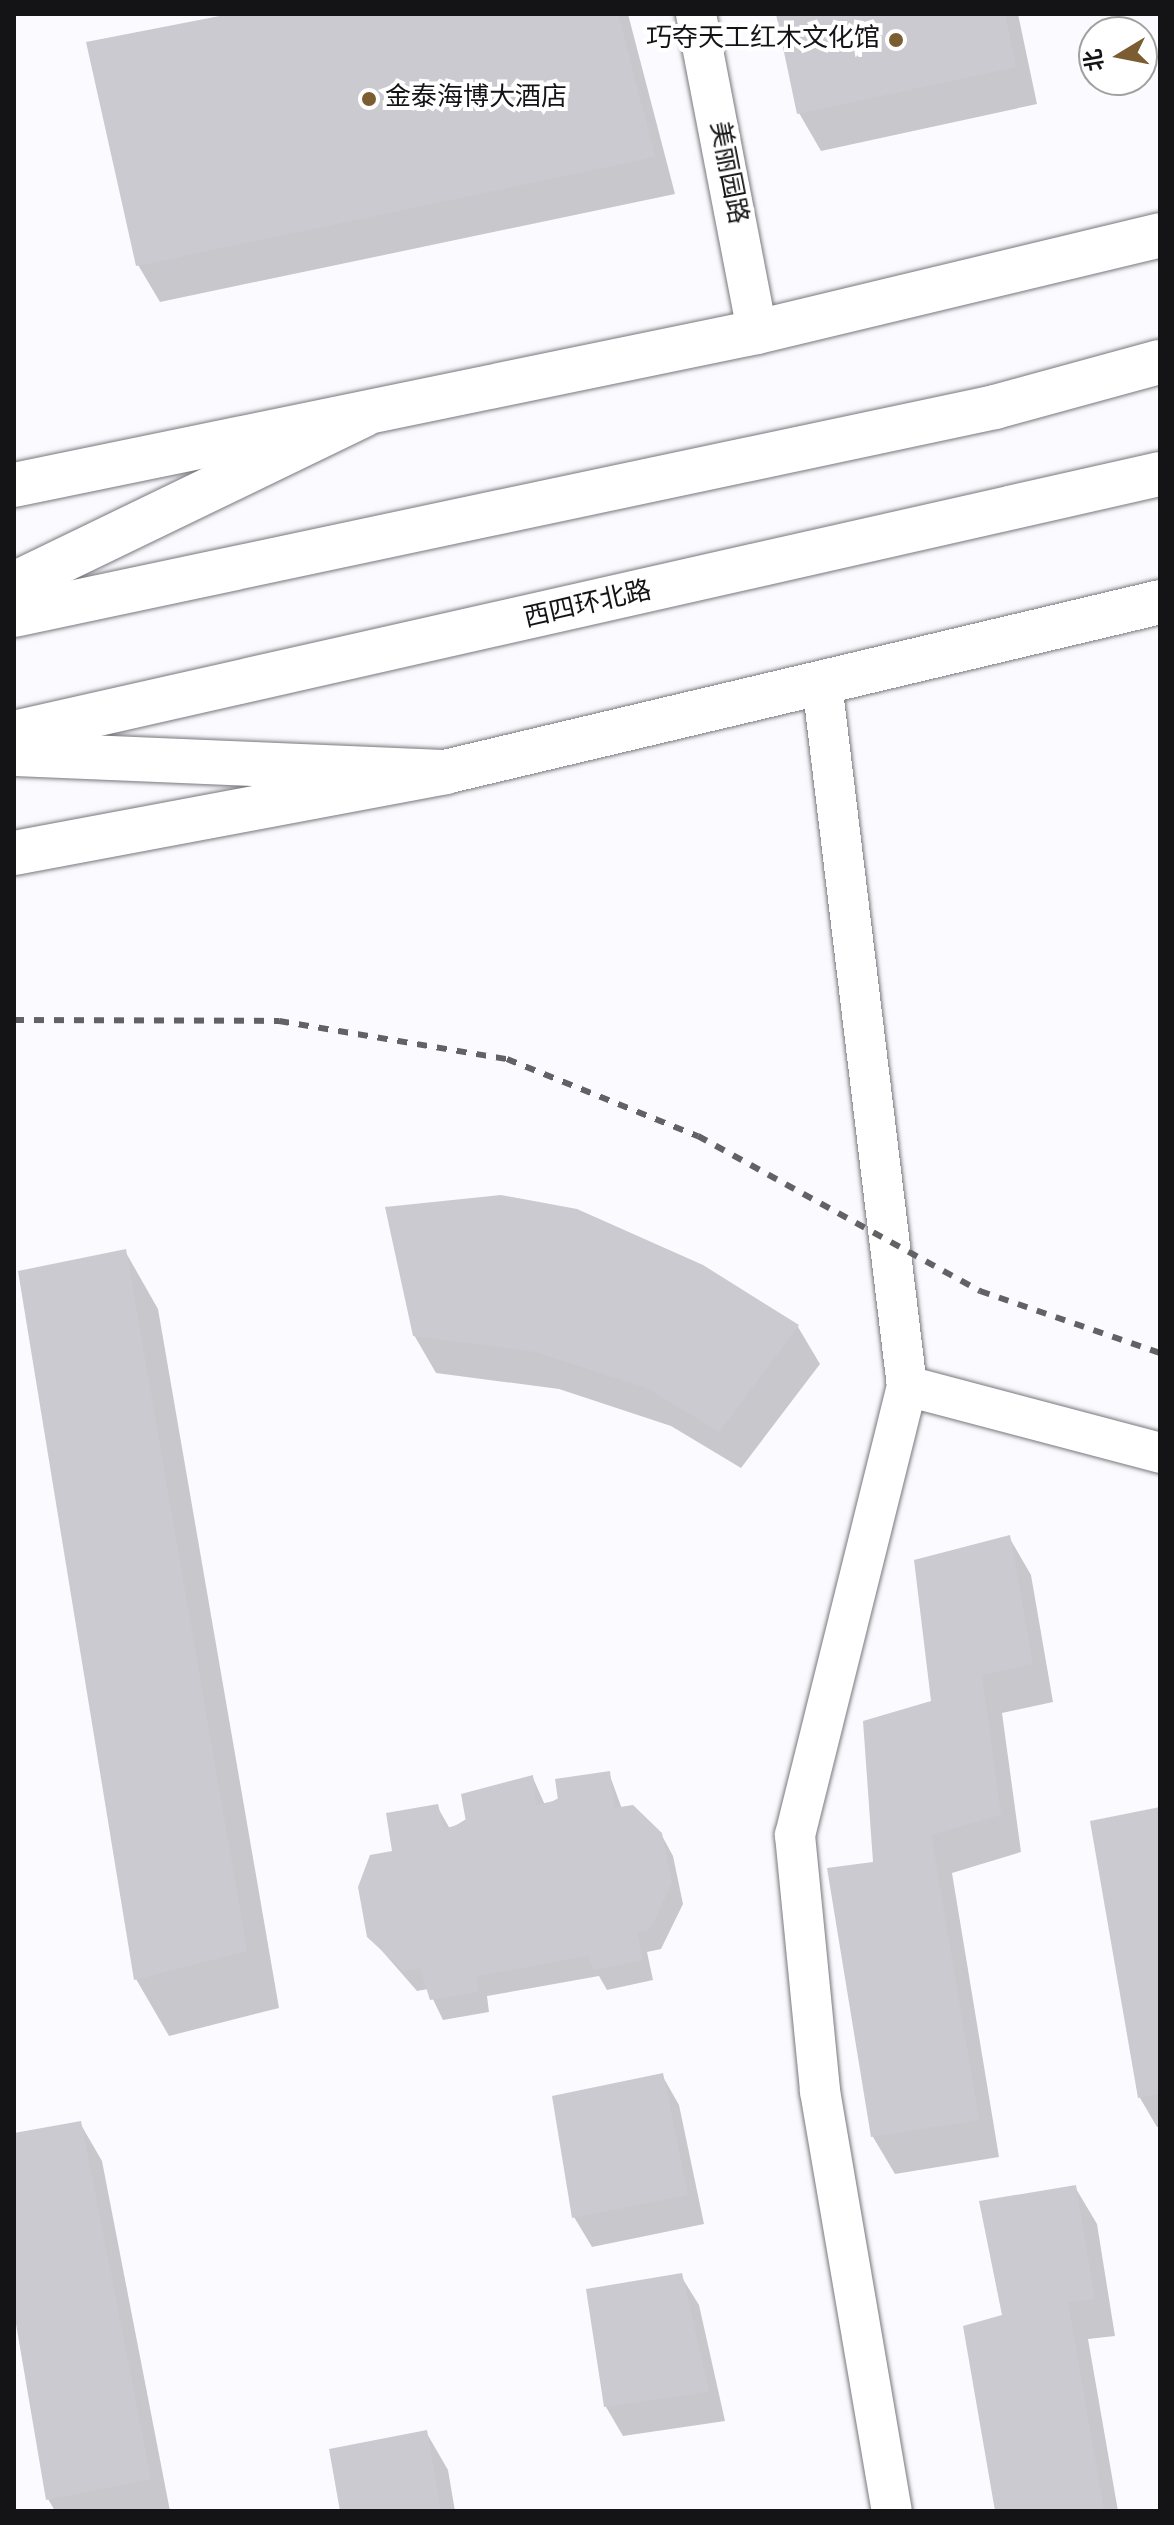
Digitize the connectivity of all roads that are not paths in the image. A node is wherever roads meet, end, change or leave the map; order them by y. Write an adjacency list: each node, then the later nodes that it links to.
1 (696, 14): 3 (street, 美丽园路)
2 (1160, 235): 3 (main road)
3 (757, 332): 5 (main road)
4 (1160, 362): 10 (main road)
5 (364, 415): 7 (main road); 8 (main road)
6 (1160, 474): 12 (main road, 西四环北路)
7 (14, 485)
8 (14, 584)
9 (1160, 602): 11 (main road)
10 (14, 615)
11 (822, 683): 14 (main road); 16 (street)
12 (14, 733)
13 (14, 754): 14 (main road)
14 (445, 772): 15 (main road)
15 (14, 853)
16 (907, 1386): 17 (street); 18 (street)
17 (1160, 1453)
18 (892, 2511)

